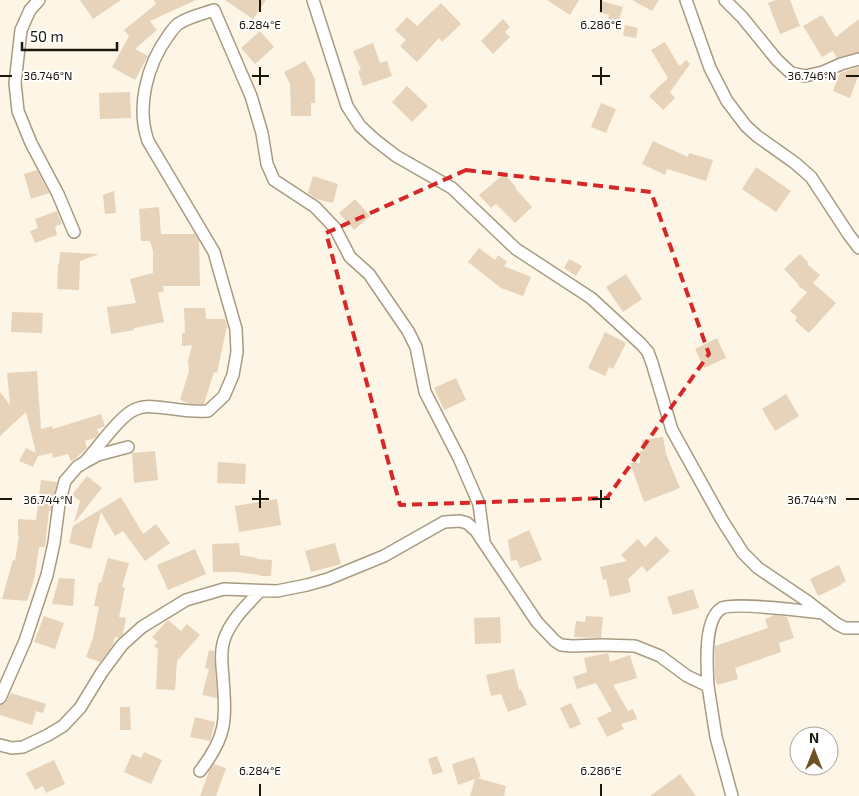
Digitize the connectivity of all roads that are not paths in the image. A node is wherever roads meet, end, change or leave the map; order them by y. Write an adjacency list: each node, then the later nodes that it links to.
1 (39, 0): 7 (street)
2 (313, 0): 13 (street)
3 (686, 0): 8 (street)
4 (725, 0): 6 (street)
5 (213, 5): 10 (street); 11 (street)
6 (859, 59)
7 (74, 232)
8 (859, 248)
9 (128, 446): 10 (street)
10 (85, 462): 16 (street)
11 (484, 542): 12 (street); 15 (street)
12 (260, 592): 17 (street); 18 (street)
13 (823, 613): 14 (street); 15 (street)
14 (859, 628)
15 (708, 686): 19 (street)
16 (0, 698)
17 (0, 745)
18 (200, 771)
19 (732, 796)

